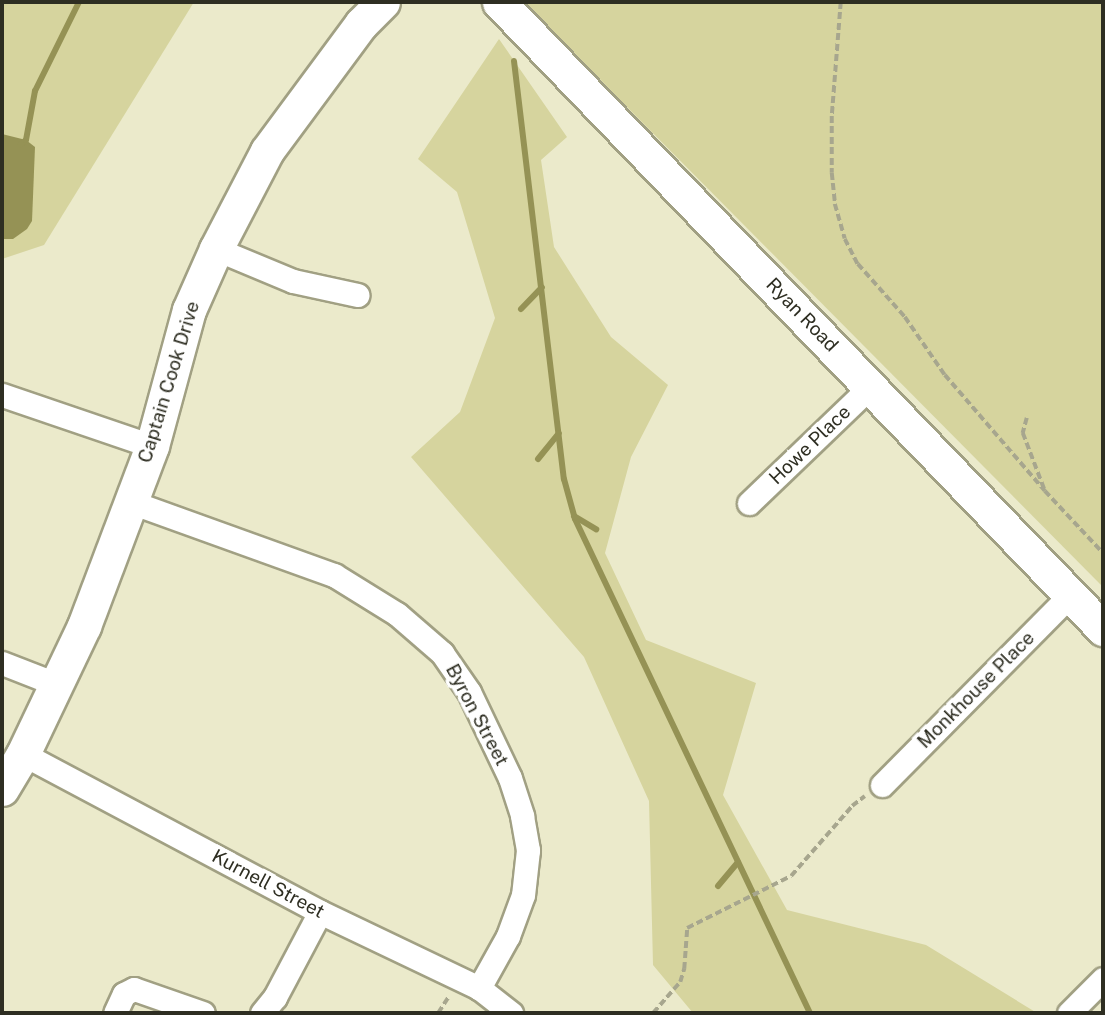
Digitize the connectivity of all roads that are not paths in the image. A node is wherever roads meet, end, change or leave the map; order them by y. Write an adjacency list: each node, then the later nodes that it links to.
1 (383, 2): 3 (street, Captain Cook Drive)
2 (499, 2): 5 (street, Ryan Road)
3 (216, 249): 4 (street); 7 (street, Captain Cook Drive)
4 (357, 295)
5 (871, 386): 9 (street, Howe Place); 10 (street, Ryan Road)
6 (2, 395): 7 (street)
7 (152, 446): 8 (street, Captain Cook Drive)
8 (131, 502): 13 (street, Captain Cook Drive); 19 (street, Byron Street)
9 (750, 503)
10 (1070, 595): 11 (street, Ryan Road); 15 (street, Monkhouse Place)
11 (1103, 629)
12 (2, 663): 13 (street)
13 (57, 684): 14 (street, Captain Cook Drive)
14 (23, 754): 16 (street, Captain Cook Drive); 17 (street, Kurnell Street)
15 (882, 785)
16 (2, 789)
17 (320, 912): 19 (street, Kurnell Street); 22 (street)
18 (1103, 979): 24 (street)
19 (479, 988): 23 (street, Kurnell Street)
20 (116, 1013): 21 (street)
21 (203, 1013)
22 (262, 1013)
23 (511, 1013)
24 (1069, 1013)

